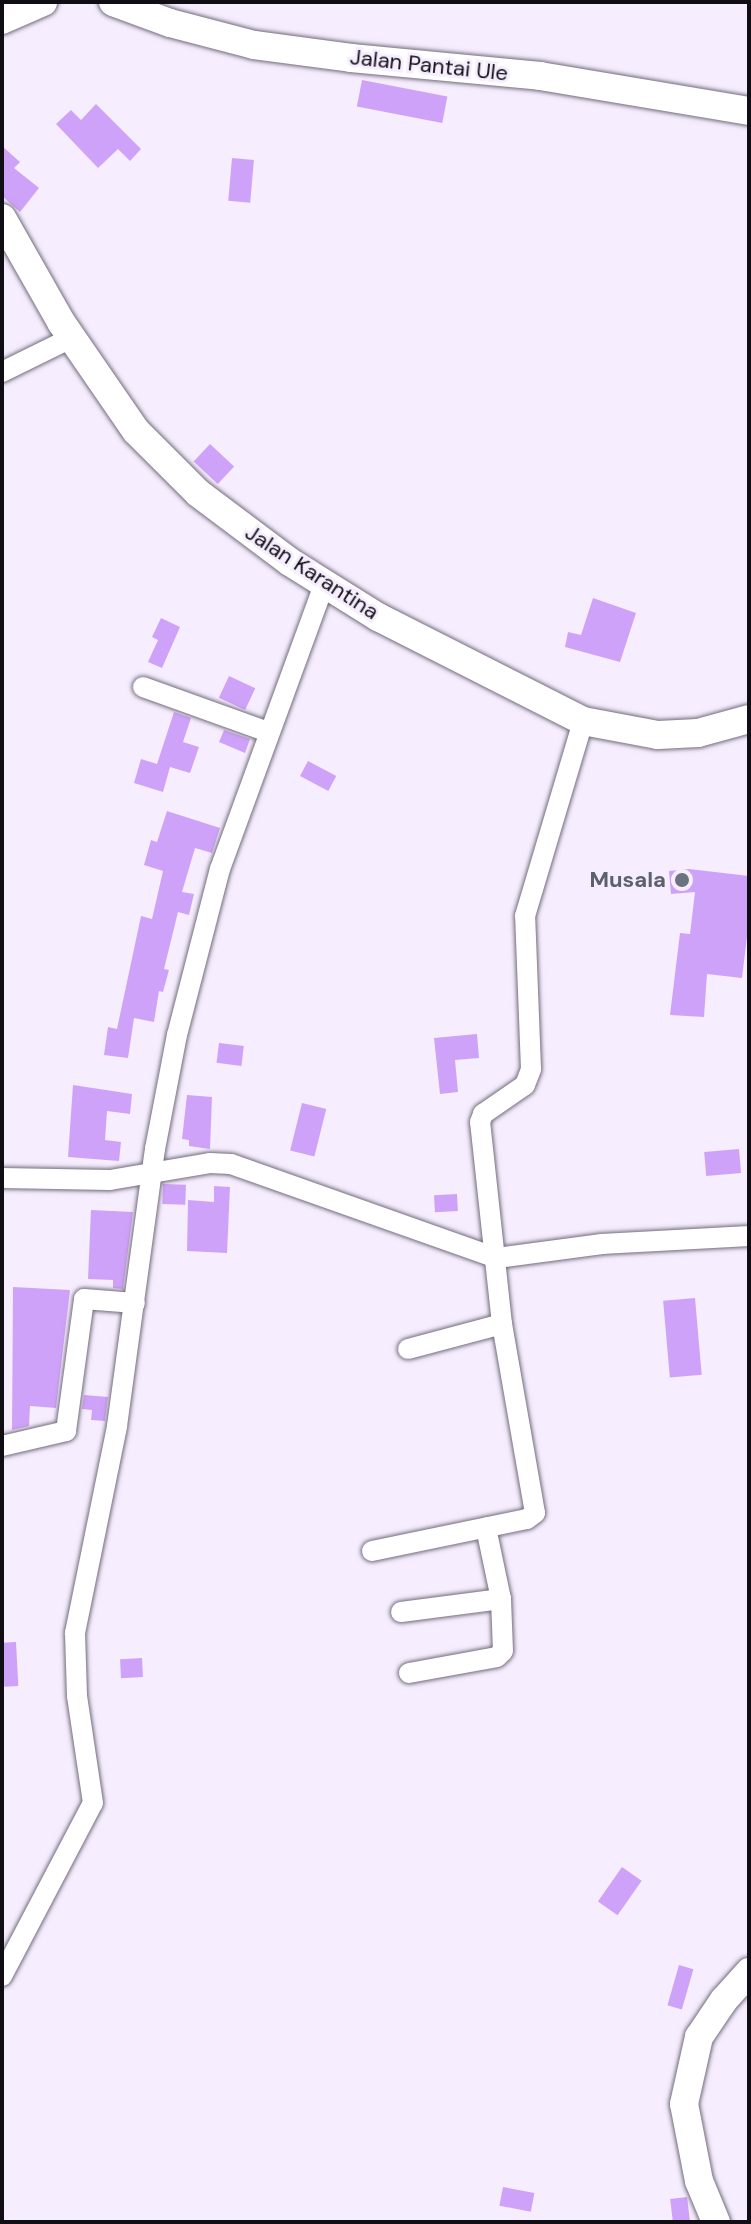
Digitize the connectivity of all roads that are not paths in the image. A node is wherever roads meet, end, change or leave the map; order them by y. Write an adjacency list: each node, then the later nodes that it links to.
1 (43, 2): 3 (street)
2 (113, 2): 4 (street, Jalan Pantai Ule)
3 (2, 20)
4 (749, 111)
5 (2, 218): 6 (street, Jalan Karantina)
6 (71, 338): 7 (street); 8 (street, Jalan Karantina)
7 (2, 372)
8 (324, 585): 11 (street, Jalan Karantina); 12 (street)
9 (143, 687): 12 (street)
10 (749, 719): 11 (street, Jalan Karantina)
11 (583, 721): 16 (street)
12 (268, 732): 13 (street)
13 (152, 1171): 14 (street); 16 (street); 17 (street)
14 (2, 1178)
15 (749, 1236): 16 (street)
16 (497, 1258): 18 (street)
17 (135, 1303): 20 (street); 27 (street)
18 (502, 1324): 19 (street); 21 (street)
19 (408, 1349)
20 (2, 1446)
21 (486, 1528): 22 (street); 23 (street)
22 (372, 1551)
23 (501, 1599): 24 (street); 25 (street)
24 (401, 1612)
25 (409, 1673)
26 (749, 1972): 28 (street)
27 (2, 1976)
28 (716, 2222)

